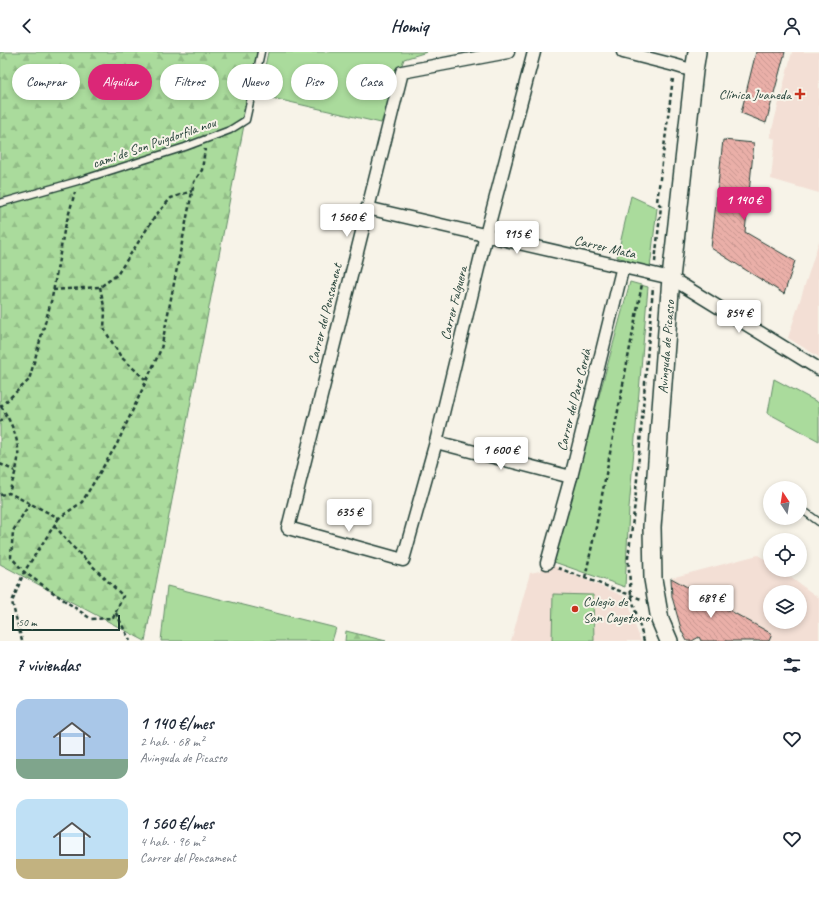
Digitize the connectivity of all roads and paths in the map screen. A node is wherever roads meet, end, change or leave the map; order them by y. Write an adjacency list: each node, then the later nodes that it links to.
1 (261, 52): 7 (lane, camí de Son Puigdorfila nou)
2 (508, 52): 11 (street, Carrer del Pensament)
3 (534, 52): 12 (street, Carrer Falguera)
4 (624, 52): 6 (street)
5 (698, 52): 6 (street, Avinguda de Picasso)
6 (694, 71): 15 (street, Avinguda de Picasso)
7 (207, 138): 8 (lane, camí de Son Puigdorfila nou); 9 (path)
8 (78, 182): 10 (lane, camí de Son Puigdorfila nou); 17 (path)
9 (192, 191): 16 (path); 19 (path)
10 (0, 203)
11 (367, 208): 12 (street, Carrer Mata); 34 (street, Carrer del Pensament)
12 (486, 235): 13 (street, Carrer Mata); 23 (street, Carrer Falguera)
13 (623, 266): 14 (street, Carrer Mata); 26 (street, Carrer del Pare Cerdà)
14 (644, 272): 15 (street, Carrer Mata); 37 (path)
15 (672, 278): 18 (street, Carrer Mata); 38 (street, Avinguda de Picasso)
16 (100, 287): 17 (path); 19 (path)
17 (53, 290): 20 (path)
18 (819, 369)
19 (147, 381): 31 (path)
20 (1, 407): 21 (path)
21 (6, 415): 22 (path); 25 (path)
22 (0, 422)
23 (436, 442): 26 (street); 34 (street, Carrer Falguera)
24 (0, 464): 25 (path)
25 (15, 471): 27 (path)
26 (571, 478): 35 (street, Carrer del Pare Cerdà)
27 (9, 493): 28 (path); 29 (path)
28 (0, 494)
29 (30, 503): 31 (path); 36 (path)
30 (807, 513): 32 (lane)
31 (59, 518): 33 (path)
32 (819, 522)
33 (54, 525): 36 (path); 39 (path)
34 (403, 560)
35 (547, 564): 37 (path)
36 (24, 572): 39 (path); 40 (path)
37 (585, 578): 38 (path)
38 (657, 604): 42 (street, Avinguda de Picasso)
39 (116, 613): 41 (path)
40 (22, 641)
41 (130, 641)
42 (669, 641)

